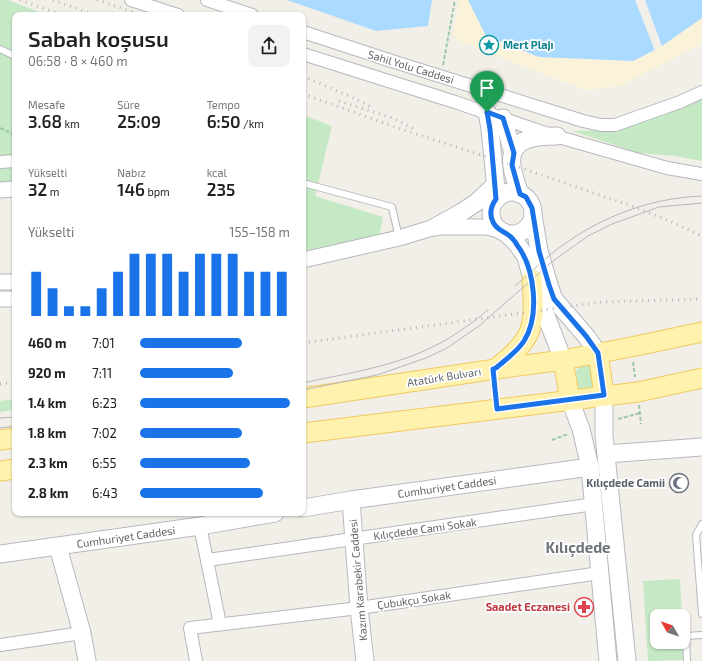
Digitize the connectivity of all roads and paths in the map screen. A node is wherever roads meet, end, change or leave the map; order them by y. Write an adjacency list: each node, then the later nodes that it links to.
1 (131, 0): 4 (street)
2 (207, 0): 5 (street)
3 (455, 0): 10 (path)
4 (169, 12)
5 (243, 12)
6 (306, 33): 11 (street, Sahil Yolu Caddesi)
7 (0, 49): 8 (lane)
8 (12, 55)
9 (306, 55): 12 (street)
10 (442, 70)
11 (702, 92)
12 (495, 115): 15 (street); 16 (main road); 23 (main road)
13 (0, 128): 14 (path)
14 (12, 134)
15 (557, 136): 16 (main road); 19 (street)
16 (514, 153): 24 (main road)
17 (12, 161): 18 (street)
18 (0, 162)
19 (702, 174)
20 (306, 184): 28 (lane)
21 (12, 189): 22 (street)
22 (0, 190)
23 (496, 192): 24 (main road); 26 (main road); 27 (main road)
24 (520, 194): 25 (main road)
25 (533, 214): 27 (main road); 36 (main road)
26 (435, 228): 27 (street); 28 (street)
27 (503, 232): 30 (main road)
28 (399, 238): 29 (street)
29 (306, 259)
30 (532, 279): 37 (main road); 38 (main road)
31 (0, 282): 32 (street)
32 (12, 282)
33 (0, 299): 34 (street)
34 (12, 299)
35 (702, 332): 36 (main road, Atatürk Bulvarı)
36 (598, 353): 37 (main road, Atatürk Bulvarı); 40 (main road)
37 (563, 360): 38 (main road, Atatürk Bulvarı); 42 (main road)
38 (494, 369): 41 (main road, Atatürk Bulvarı); 43 (path)
39 (702, 378): 40 (main road)
40 (604, 395): 42 (main road); 48 (main road)
41 (306, 398)
42 (570, 400): 43 (main road); 49 (main road)
43 (497, 409): 44 (main road)
44 (306, 433)
45 (12, 438): 46 (main road)
46 (0, 440)
47 (702, 446): 48 (main road)
48 (606, 454): 74 (main road)
49 (590, 467): 52 (main road, Cumhuriyet Caddesi); 53 (main road)
50 (12, 469): 51 (main road)
51 (0, 471)
52 (351, 500): 54 (main road, Cumhuriyet Caddesi); 59 (main road, Kazım Karabekir Caddesi)
53 (594, 504): 59 (street, Kılıçdede Cami Sokak); 63 (main road)
54 (306, 508)
55 (258, 516): 57 (main road, Cumhuriyet Caddesi)
56 (702, 524): 58 (lane)
57 (200, 526): 60 (main road, Cumhuriyet Caddesi); 62 (street)
58 (699, 535): 65 (lane)
59 (355, 540): 62 (street, Kılıçdede Cami Sokak); 64 (main road, Kazım Karabekir Caddesi)
60 (58, 547): 61 (main road, Cumhuriyet Caddesi); 67 (main road)
61 (0, 554)
62 (208, 560): 66 (street)
63 (600, 573): 64 (street, Çubukçu Sokak); 73 (main road)
64 (359, 608): 66 (street, Çubukçu Sokak); 72 (main road, Kazım Karabekir Caddesi)
65 (702, 614)
66 (220, 624): 71 (street, Çubukçu Sokak)
67 (82, 633): 69 (street); 70 (main road)
68 (702, 635): 75 (lane)
69 (0, 645)
70 (87, 661)
71 (196, 661)
72 (365, 661)
73 (608, 661)
74 (627, 661)
75 (687, 661)

